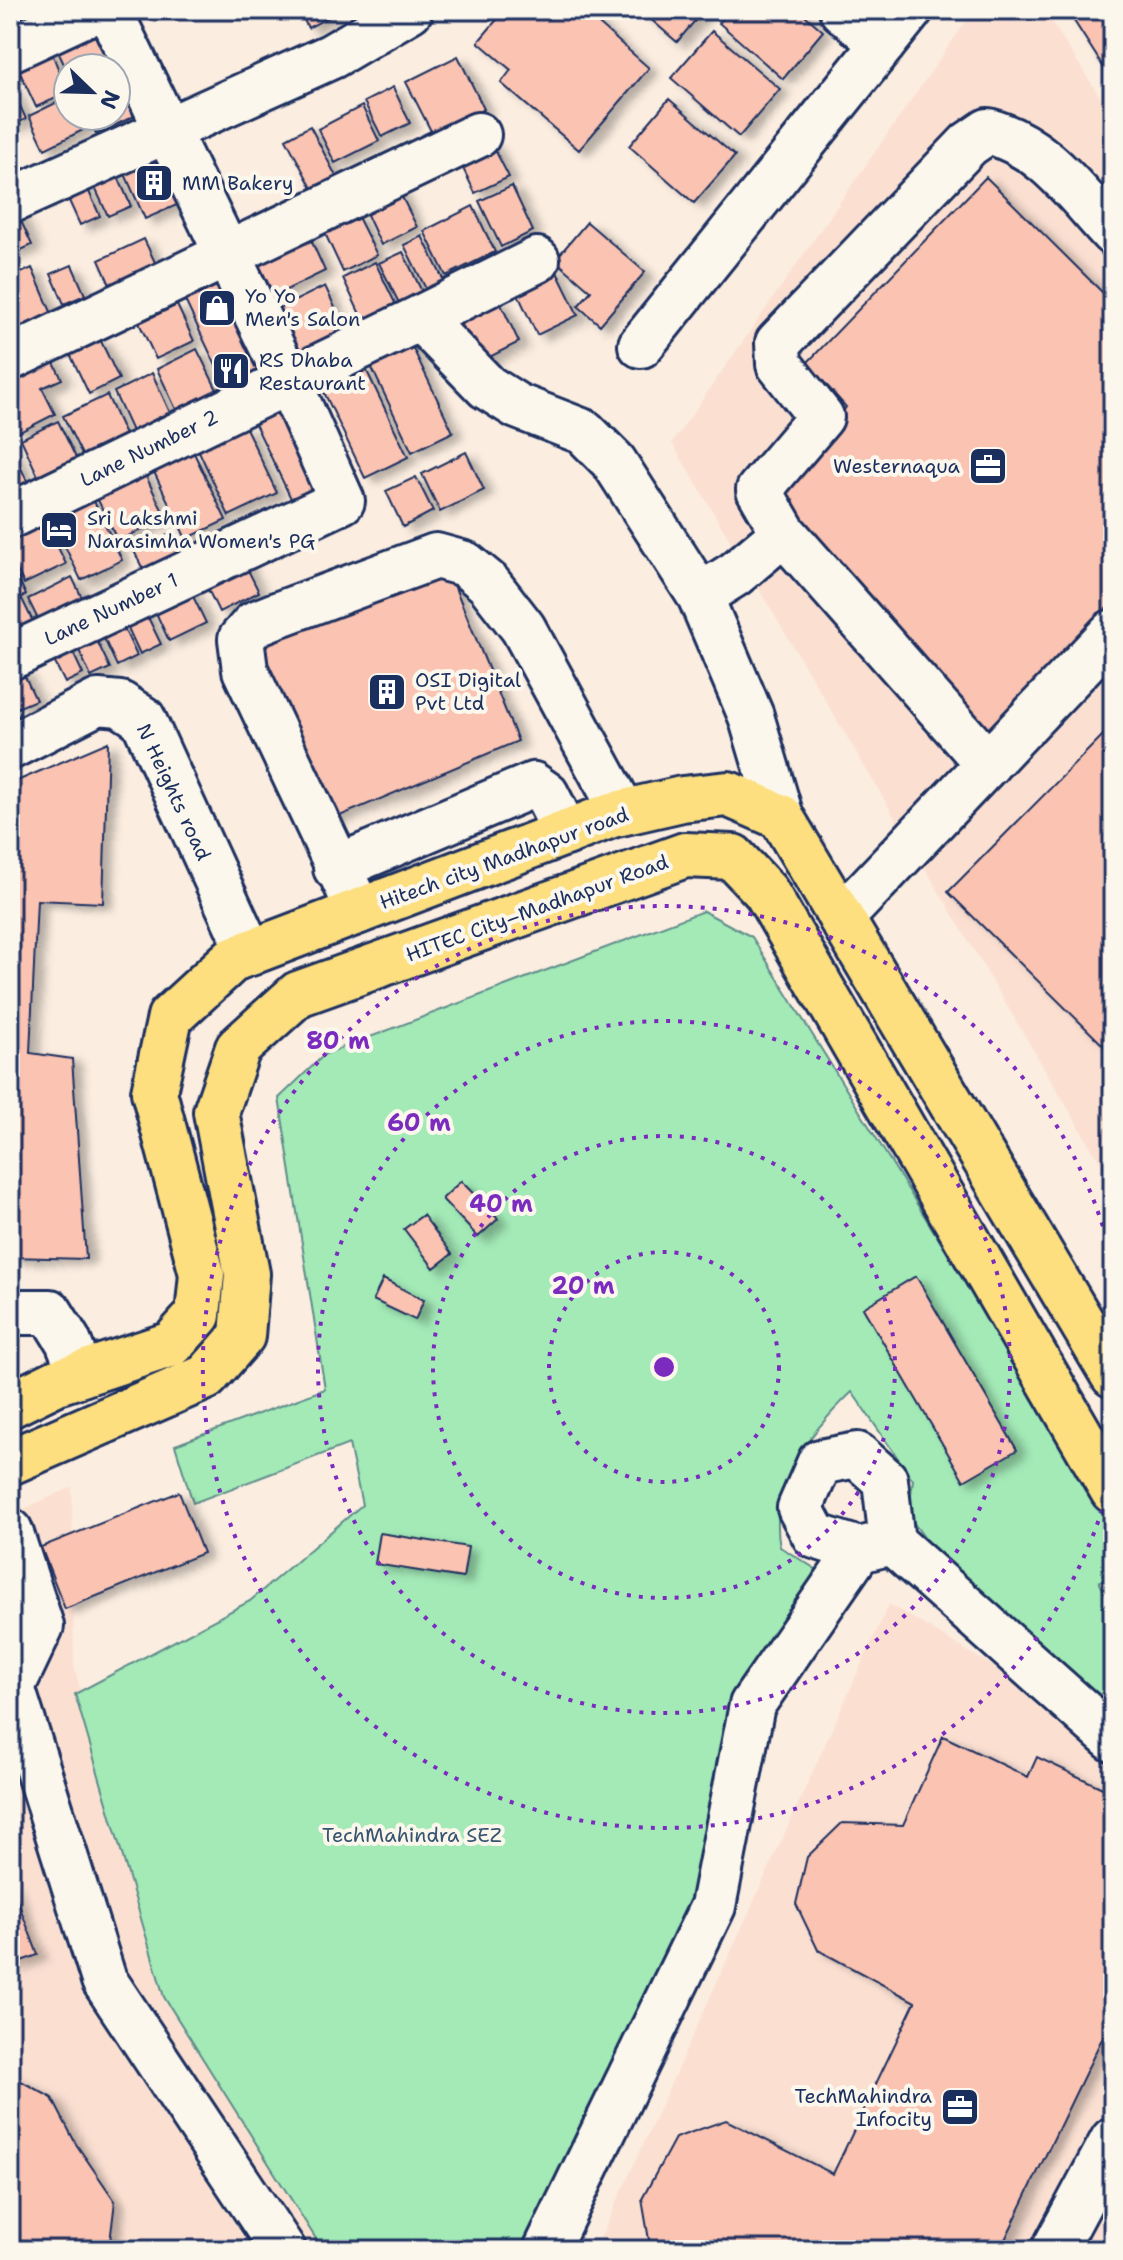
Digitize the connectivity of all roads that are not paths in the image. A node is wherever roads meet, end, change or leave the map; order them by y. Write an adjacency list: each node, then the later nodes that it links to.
1 (94, 10): 7 (street)
2 (109, 10): 8 (street)
3 (410, 10): 8 (street)
4 (842, 10): 6 (street)
5 (910, 10): 6 (street)
6 (883, 44): 15 (street)
7 (10, 49)
8 (168, 128): 10 (street); 12 (street)
9 (478, 135): 12 (street)
10 (10, 201)
11 (1113, 233): 19 (street)
12 (227, 254): 16 (street); 17 (street)
13 (537, 260): 14 (street, Lane Number 2)
14 (420, 318): 17 (street, Lane Number 2); 20 (street)
15 (641, 345)
16 (10, 358)
17 (288, 380): 18 (street, Lane Number 2); 22 (street, Lane Number 1)
18 (10, 516)
19 (784, 533): 20 (street); 24 (street)
20 (700, 596): 26 (street)
21 (1113, 632): 24 (street)
22 (10, 657)
23 (10, 747): 31 (street, N Heights road)
24 (988, 764): 30 (street)
25 (623, 812): 26 (main road, Hitech city Madhapur road); 27 (main road, Hitech city Madhapur road); 28 (street)
26 (781, 817): 30 (main road)
27 (566, 833): 28 (street); 29 (main road, Hitech city Madhapur road)
28 (336, 868): 29 (street)
29 (359, 911): 31 (main road, Hitech city Madhapur road)
30 (841, 918): 33 (main road)
31 (250, 953): 35 (main road, Hitech city Madhapur road)
32 (10, 1312): 35 (street)
33 (1089, 1333): 34 (main road); 36 (main road)
34 (1037, 1365): 38 (main road, HITEC City–Madhapur Road); 39 (main road, HITEC City–Madhapur Road)
35 (81, 1374): 37 (main road, Hitech city Madhapur road)
36 (1113, 1375)
37 (10, 1405)
38 (10, 1462)
39 (1113, 1491)
40 (10, 1531): 41 (street)
41 (12, 1682): 44 (street)
42 (1113, 1739): 45 (street)
43 (1113, 2140): 46 (street)
44 (283, 2250)
45 (546, 2250)
46 (1054, 2250)

